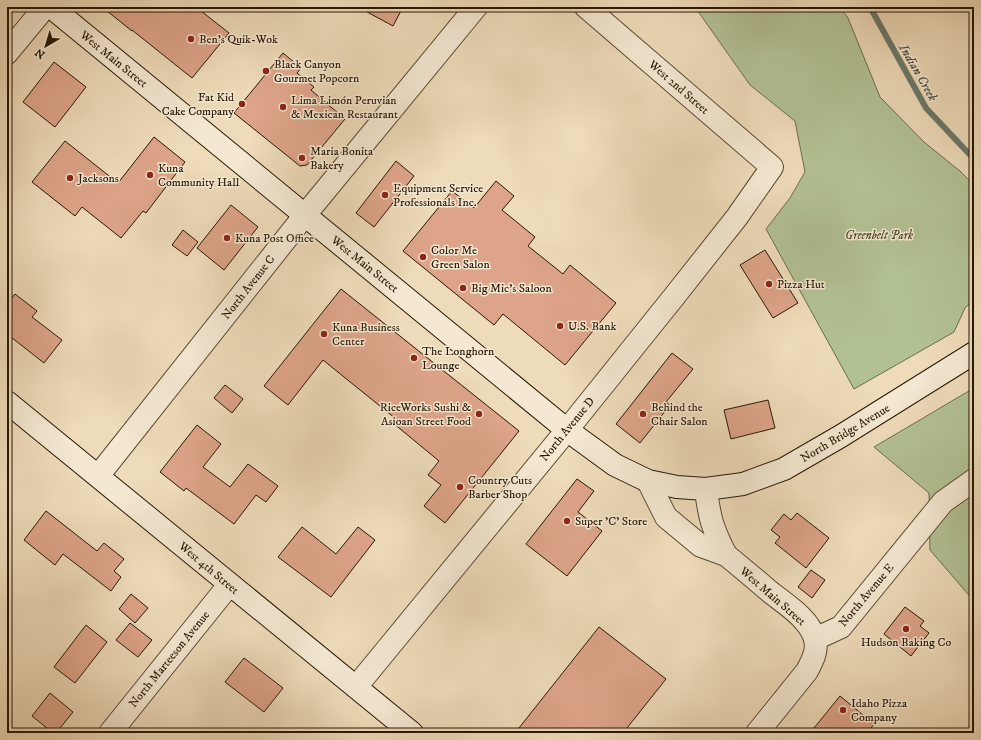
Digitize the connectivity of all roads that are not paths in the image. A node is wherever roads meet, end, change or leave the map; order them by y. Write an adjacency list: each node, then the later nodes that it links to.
1 (45, 7): 5 (street)
2 (51, 7): 7 (street, West Main Street)
3 (476, 7): 7 (street, North Avenue C)
4 (586, 7): 6 (street, West 2nd Street)
5 (7, 53)
6 (772, 167): 10 (street, North Avenue D)
7 (305, 214): 10 (street, West Main Street); 11 (street, North Avenue C)
8 (974, 353): 14 (street, North Bridge Avenue)
9 (7, 402): 11 (street, West 4th Street)
10 (567, 430): 13 (street, West Main Street); 18 (street, North Avenue D)
11 (98, 476): 16 (street, West 4th Street)
12 (974, 480): 17 (street, North Avenue E)
13 (648, 482): 14 (street, West Main Street); 15 (street, West Main Street)
14 (706, 489): 15 (street, West Main Street)
15 (726, 555): 17 (street, West Main Street)
16 (229, 585): 18 (street, West 4th Street); 19 (street, North Marteeson Avenue)
17 (815, 639): 21 (street)
18 (356, 687): 20 (street, West 4th Street)
19 (110, 733)
20 (412, 733)
21 (757, 733)

